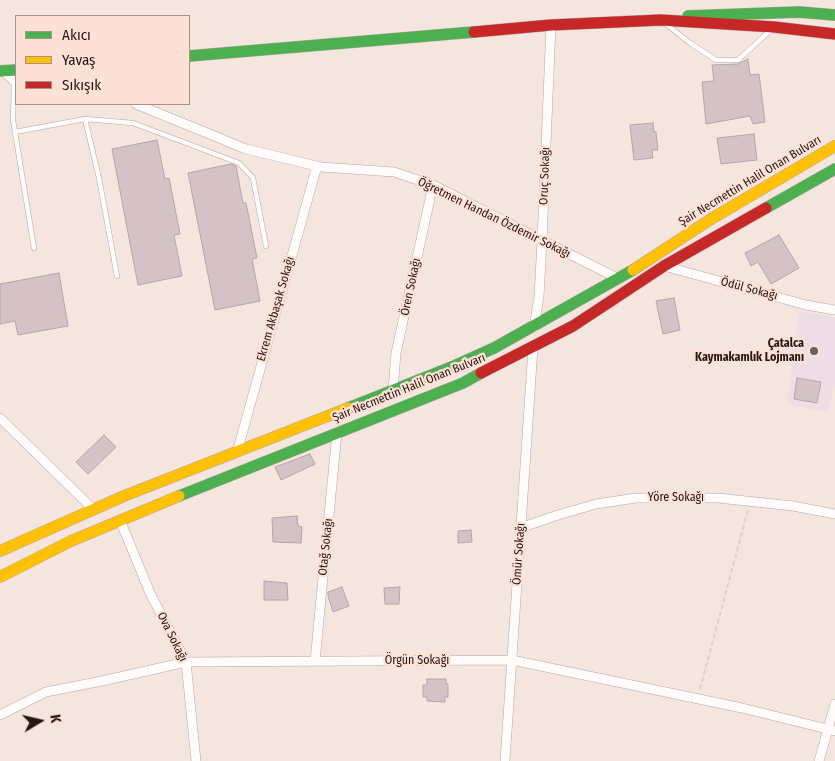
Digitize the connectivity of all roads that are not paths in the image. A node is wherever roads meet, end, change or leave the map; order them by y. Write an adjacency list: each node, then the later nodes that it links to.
1 (835, 15): 2 (main road)
2 (661, 20): 3 (main road); 4 (main road); 4 (lane)
3 (551, 25): 6 (main road); 17 (street, Oruç Sokağı)
4 (774, 27): 5 (main road)
5 (835, 34)
6 (190, 56)
7 (15, 70): 8 (main road)
8 (2, 71): 9 (street)
9 (15, 83): 12 (lane)
10 (138, 105): 14 (street, Öğretmen Handan Özdemir Sokağı)
11 (85, 119): 12 (lane); 18 (lane); 21 (lane)
12 (15, 132): 19 (lane)
13 (835, 146): 22 (main road, Şair Necmettin Halil Onan Bulvarı)
14 (316, 166): 16 (street, Öğretmen Handan Özdemir Sokağı); 29 (street, Ekrem Akbaşak Sokağı)
15 (835, 169): 20 (main road, Şair Necmettin Halil Onan Bulvarı)
16 (433, 185): 17 (street, Öğretmen Handan Özdemir Sokağı); 26 (street, Ören Sokağı)
17 (542, 240): 22 (street, Öğretmen Handan Özdemir Sokağı); 24 (street, Oruç Sokağı)
18 (266, 246)
19 (34, 248)
20 (664, 266): 23 (street, Ödül Sokağı); 25 (main road, Şair Necmettin Halil Onan Bulvarı)
21 (118, 276)
22 (620, 279): 24 (main road, Şair Necmettin Halil Onan Bulvarı)
23 (835, 310)
24 (534, 327): 26 (main road, Şair Necmettin Halil Onan Bulvarı)
25 (533, 348): 28 (main road, Şair Necmettin Halil Onan Bulvarı); 33 (street, Ömür Sokağı)
26 (393, 390): 29 (main road, Şair Necmettin Halil Onan Bulvarı)
27 (0, 418): 30 (street)
28 (337, 432): 32 (main road, Şair Necmettin Halil Onan Bulvarı); 38 (street, Otağ Sokağı)
29 (237, 452): 30 (main road, Şair Necmettin Halil Onan Bulvarı)
30 (93, 509): 34 (main road, Şair Necmettin Halil Onan Bulvarı)
31 (835, 514): 33 (street, Yöre Sokağı)
32 (120, 520): 35 (main road, Şair Necmettin Halil Onan Bulvarı); 37 (street, Ova Sokağı)
33 (520, 528): 36 (street, Ömür Sokağı)
34 (0, 551)
35 (0, 578)
36 (512, 660): 38 (street, Örgün Sokağı); 41 (street, Örgün Sokağı); 43 (street, Ömür Sokağı)
37 (186, 662): 38 (street, Örgün Sokağı); 40 (street, Örgün Sokağı); 42 (street, Ova Sokağı)
38 (315, 662)
39 (835, 704): 41 (street)
40 (0, 715)
41 (831, 730): 44 (street)
42 (196, 761)
43 (505, 761)
44 (819, 761)

